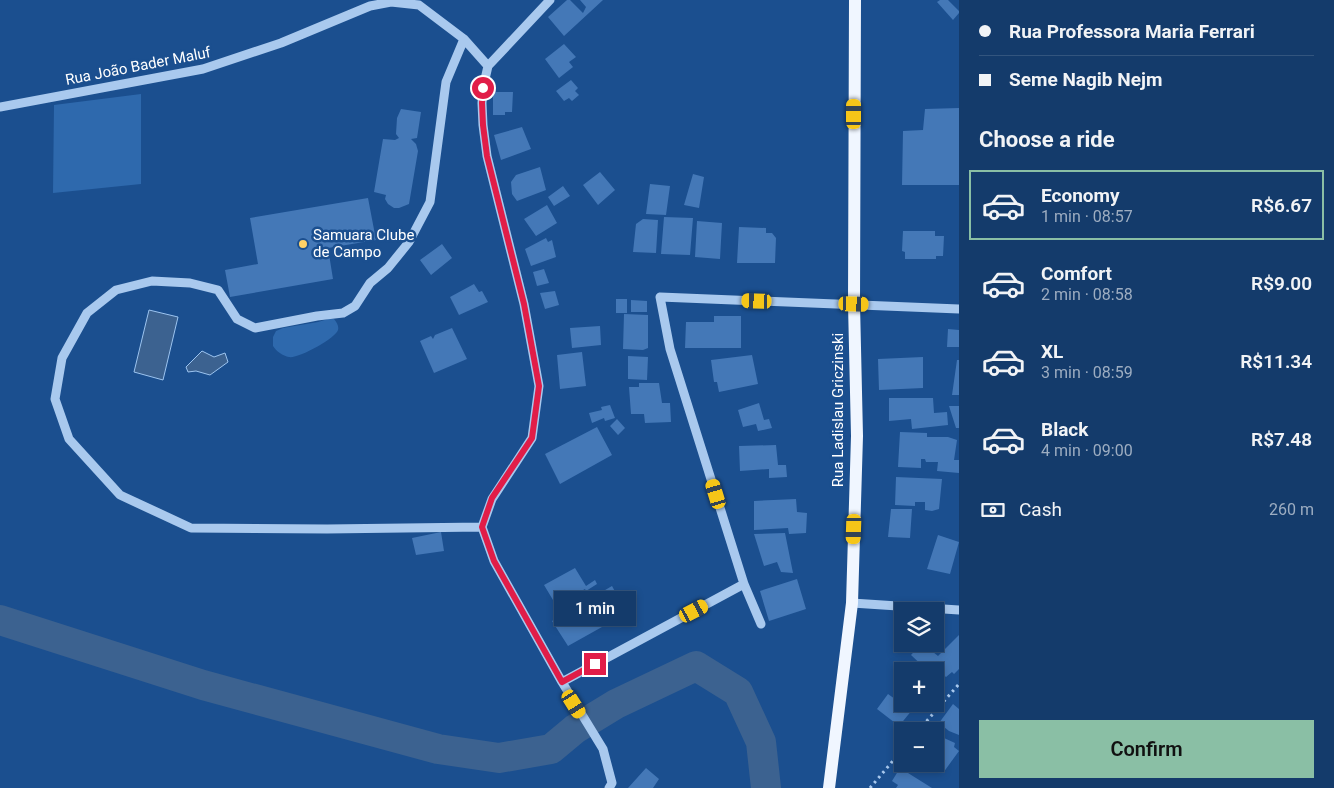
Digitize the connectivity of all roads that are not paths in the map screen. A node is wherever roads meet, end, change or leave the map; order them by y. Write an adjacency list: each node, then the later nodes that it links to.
1 (550, 0): 4 (street)
2 (855, 0): 6 (main road, Rua Ladislau Griczinski)
3 (464, 39): 4 (street, Rua João Bader Maluf); 5 (street, Rua João Bader Maluf); 8 (street)
4 (488, 66): 8 (street)
5 (0, 107)
6 (854, 304): 7 (street); 9 (street); 10 (main road, Rua Ladislau Griczinski)
7 (959, 309)
8 (482, 527): 13 (street)
9 (744, 584): 12 (street); 13 (street)
10 (852, 603): 11 (street); 15 (main road, Rua Ladislau Griczinski)
11 (959, 610)
12 (761, 624)
13 (562, 682): 14 (street)
14 (610, 785)
15 (829, 788)

